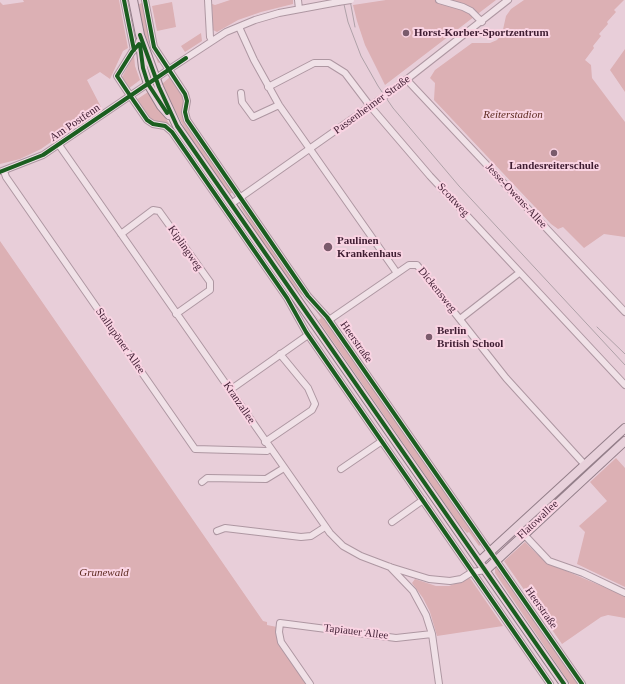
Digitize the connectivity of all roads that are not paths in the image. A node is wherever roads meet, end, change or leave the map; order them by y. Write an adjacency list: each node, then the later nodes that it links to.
1 (124, 0): 14 (street)
2 (133, 0): 14 (main road)
3 (145, 0): 15 (street, Heerstraße)
4 (208, 0): 13 (street)
5 (298, 0): 10 (street)
6 (351, 0): 9 (street, Am Postfenn, bridge)
7 (439, 0): 11 (street)
8 (508, 0): 11 (street, Passenheimer Straße)
9 (322, 2): 10 (street, Am Postfenn)
10 (299, 9): 12 (street, Am Postfenn)
11 (482, 22): 17 (street, Passenheimer Straße)
12 (239, 27): 13 (street, Am Postfenn); 19 (street)
13 (212, 41): 15 (street, Am Postfenn)
14 (138, 43): 16 (main road); 18 (main road); 21 (street)
15 (168, 70): 16 (street, Am Postfenn); 28 (street, Heerstraße)
16 (156, 78): 18 (street, Am Postfenn); 24 (main road)
17 (407, 80): 22 (street, Passenheimer Straße, bridge); 33 (street, Jesse-Owens-Allee)
18 (148, 84): 21 (street, Am Postfenn); 24 (main road)
19 (268, 87): 22 (street, Scottweg); 23 (street)
20 (241, 93): 23 (street)
21 (130, 96): 25 (street, Am Postfenn); 37 (street)
22 (373, 104): 26 (street, Passenheimer Straße); 32 (street, Scottweg)
23 (279, 105): 26 (street)
24 (171, 117): 29 (main road)
25 (59, 145): 27 (street, Am Postfenn); 30 (street, Kranzallee)
26 (310, 149): 28 (street, Passenheimer Straße); 31 (street)
27 (2, 171): 45 (street, Stallupöner Allee)
28 (241, 198): 29 (street, Passenheimer Straße); 36 (street, Heerstraße)
29 (231, 204): 59 (main road)
30 (121, 234): 34 (street, Kranzallee); 34 (street, Kiplingweg)
31 (397, 273): 35 (street, Dickensweg); 36 (street)
32 (519, 273): 35 (street); 39 (street, Scottweg)
33 (625, 312)
34 (176, 314): 40 (street, Kranzallee)
35 (460, 319): 46 (street, Dickensweg)
36 (329, 320): 57 (street, Heerstraße)
37 (308, 335): 38 (street); 42 (street)
38 (280, 354): 40 (street); 44 (street)
39 (625, 385)
40 (230, 390): 44 (street, Kranzallee)
41 (625, 428): 46 (main road, Flatowallee)
42 (382, 441): 48 (street); 51 (street)
43 (625, 441): 49 (main road, Flatowallee)
44 (266, 442): 45 (street, Kranzallee)
45 (270, 449): 47 (street, Kranzallee)
46 (585, 465): 49 (main road); 54 (main road, Flatowallee)
47 (284, 468): 50 (street); 53 (street, Kranzallee)
48 (341, 469)
49 (592, 471): 56 (main road, Flatowallee)
50 (202, 482)
51 (423, 500): 52 (street); 62 (street)
52 (392, 522)
53 (325, 527): 55 (street); 60 (street, Kranzallee)
54 (517, 527): 56 (street); 57 (main road, Flatowallee)
55 (217, 531)
56 (523, 534): 58 (main road, Flatowallee); 65 (street)
57 (490, 551): 58 (street, Heerstraße); 59 (main road, Flatowallee)
58 (496, 559): 61 (main road, Flatowallee); 71 (street, Heerstraße)
59 (480, 561): 61 (main road); 62 (street)
60 (390, 567): 63 (street, Kranzallee); 64 (street)
61 (486, 570): 62 (street); 70 (main road)
62 (472, 572): 63 (street, Kranzallee); 69 (street)
63 (411, 573): 64 (street)
64 (406, 583): 66 (street)
65 (625, 593)
66 (432, 634): 67 (street, Tapiauer Allee); 68 (street)
67 (310, 684)
68 (439, 684)
69 (550, 684)
70 (564, 684)
71 (582, 684)

